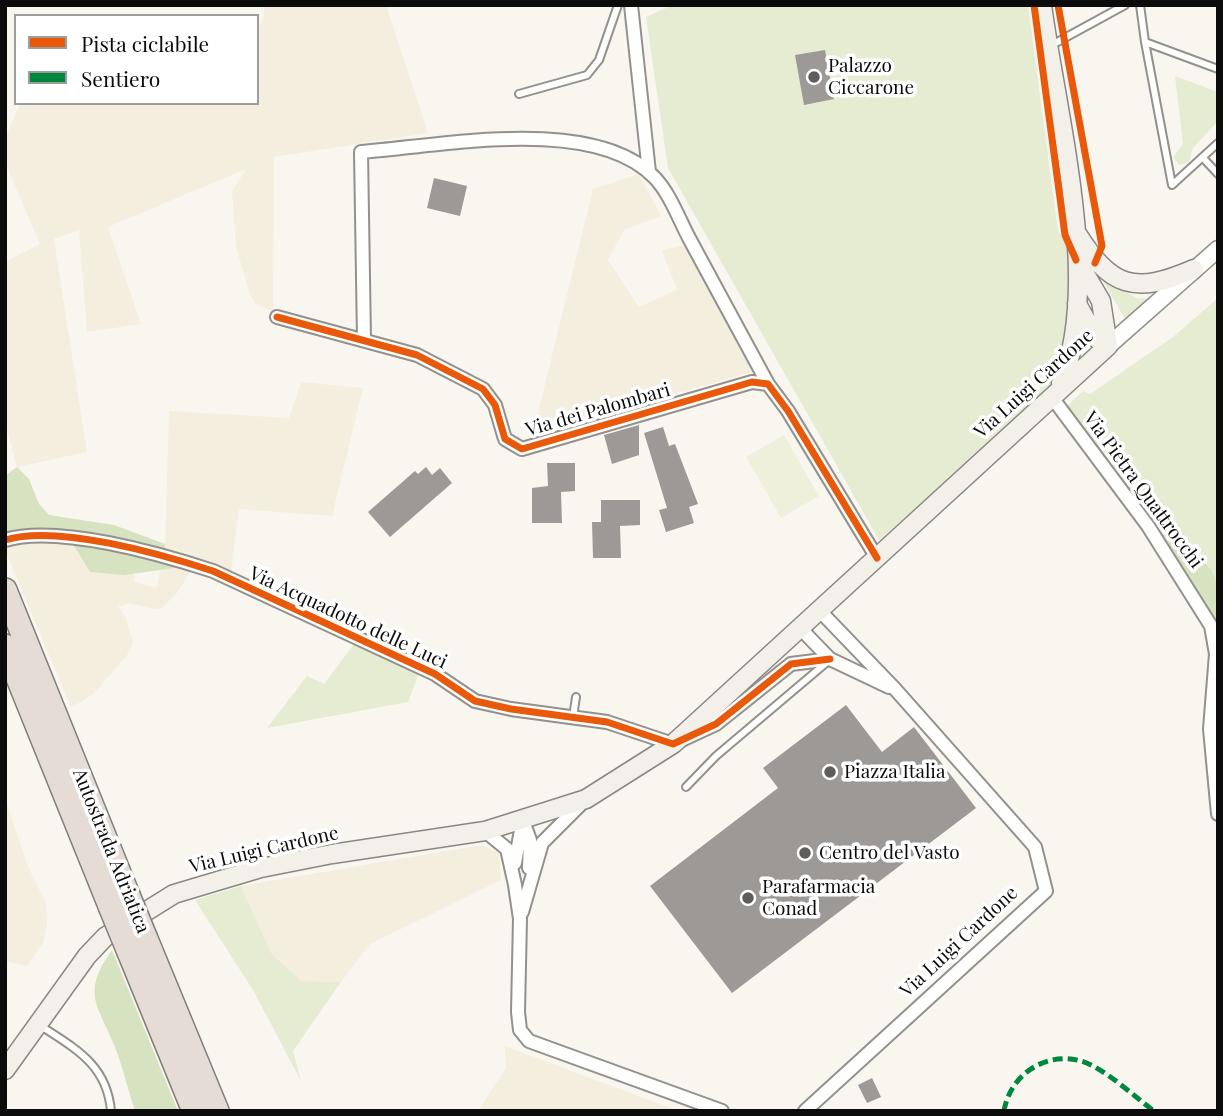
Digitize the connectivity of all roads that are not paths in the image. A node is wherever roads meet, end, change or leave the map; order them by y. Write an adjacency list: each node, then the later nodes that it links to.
1 (618, 5): 9 (lane)
2 (631, 5): 12 (street)
3 (1042, 5): 7 (main road)
4 (1125, 5): 7 (lane)
5 (1140, 5): 6 (lane)
6 (1145, 42): 8 (lane); 11 (lane)
7 (1048, 47): 14 (main road)
8 (1218, 69)
9 (519, 94)
10 (1218, 143): 11 (lane)
11 (1204, 159): 13 (lane)
12 (649, 172): 20 (street); 22 (street)
13 (1218, 174)
14 (1076, 232): 16 (main road); 17 (main road)
15 (1218, 249): 17 (street, Via Luigi Cardone)
16 (1076, 260): 18 (main road); 21 (main road)
17 (1194, 269): 21 (street, Via Luigi Cardone)
18 (1077, 304): 21 (main road); 23 (main road)
19 (277, 317): 20 (street, Via dei Palombari)
20 (364, 338): 22 (street, Via dei Palombari)
21 (1108, 345): 23 (main road, Via Luigi Cardone)
22 (768, 384): 25 (street)
23 (1054, 393): 25 (main road, Via Luigi Cardone); 37 (street, Via Pietra Quattrocchi)
24 (5, 540): 33 (street, Via Acquadotto delle Luci)
25 (877, 558): 27 (main road, Via Luigi Cardone)
26 (5, 590): 41 (highway, Autostrada Adriatica)
27 (819, 610): 28 (main road, Via Luigi Cardone); 31 (street, Via Luigi Cardone)
28 (800, 628): 30 (street, Via Luigi Cardone); 34 (main road, Via Luigi Cardone)
29 (5, 646): 41 (highway, Autostrada Adriatica)
30 (830, 659): 31 (street, Via Luigi Cardone); 34 (street, Via Luigi Cardone); 35 (lane)
31 (895, 690): 49 (street, Via Luigi Cardone)
32 (576, 697): 33 (lane)
33 (573, 717): 34 (street, Via Acquadotto delle Luci)
34 (673, 744): 36 (main road, Via Luigi Cardone)
35 (686, 787)
36 (586, 799): 38 (main road, Via Luigi Cardone); 40 (street, Via Luigi Cardone)
37 (1218, 814)
38 (523, 819): 39 (main road, Via Luigi Cardone); 40 (street, Via Luigi Cardone)
39 (485, 831): 40 (street, Via Luigi Cardone); 43 (main road, Via Luigi Cardone)
40 (521, 883): 48 (street, Via Luigi Cardone)
41 (119, 901): 42 (highway, Autostrada Adriatica, bridge)
42 (138, 946): 46 (highway, Autostrada Adriatica); 47 (highway, Autostrada Adriatica)
43 (38, 1024): 44 (main road, Via Luigi Cardone); 45 (lane)
44 (5, 1070)
45 (111, 1111)
46 (194, 1111)
47 (217, 1111)
48 (722, 1111)
49 (805, 1111)

